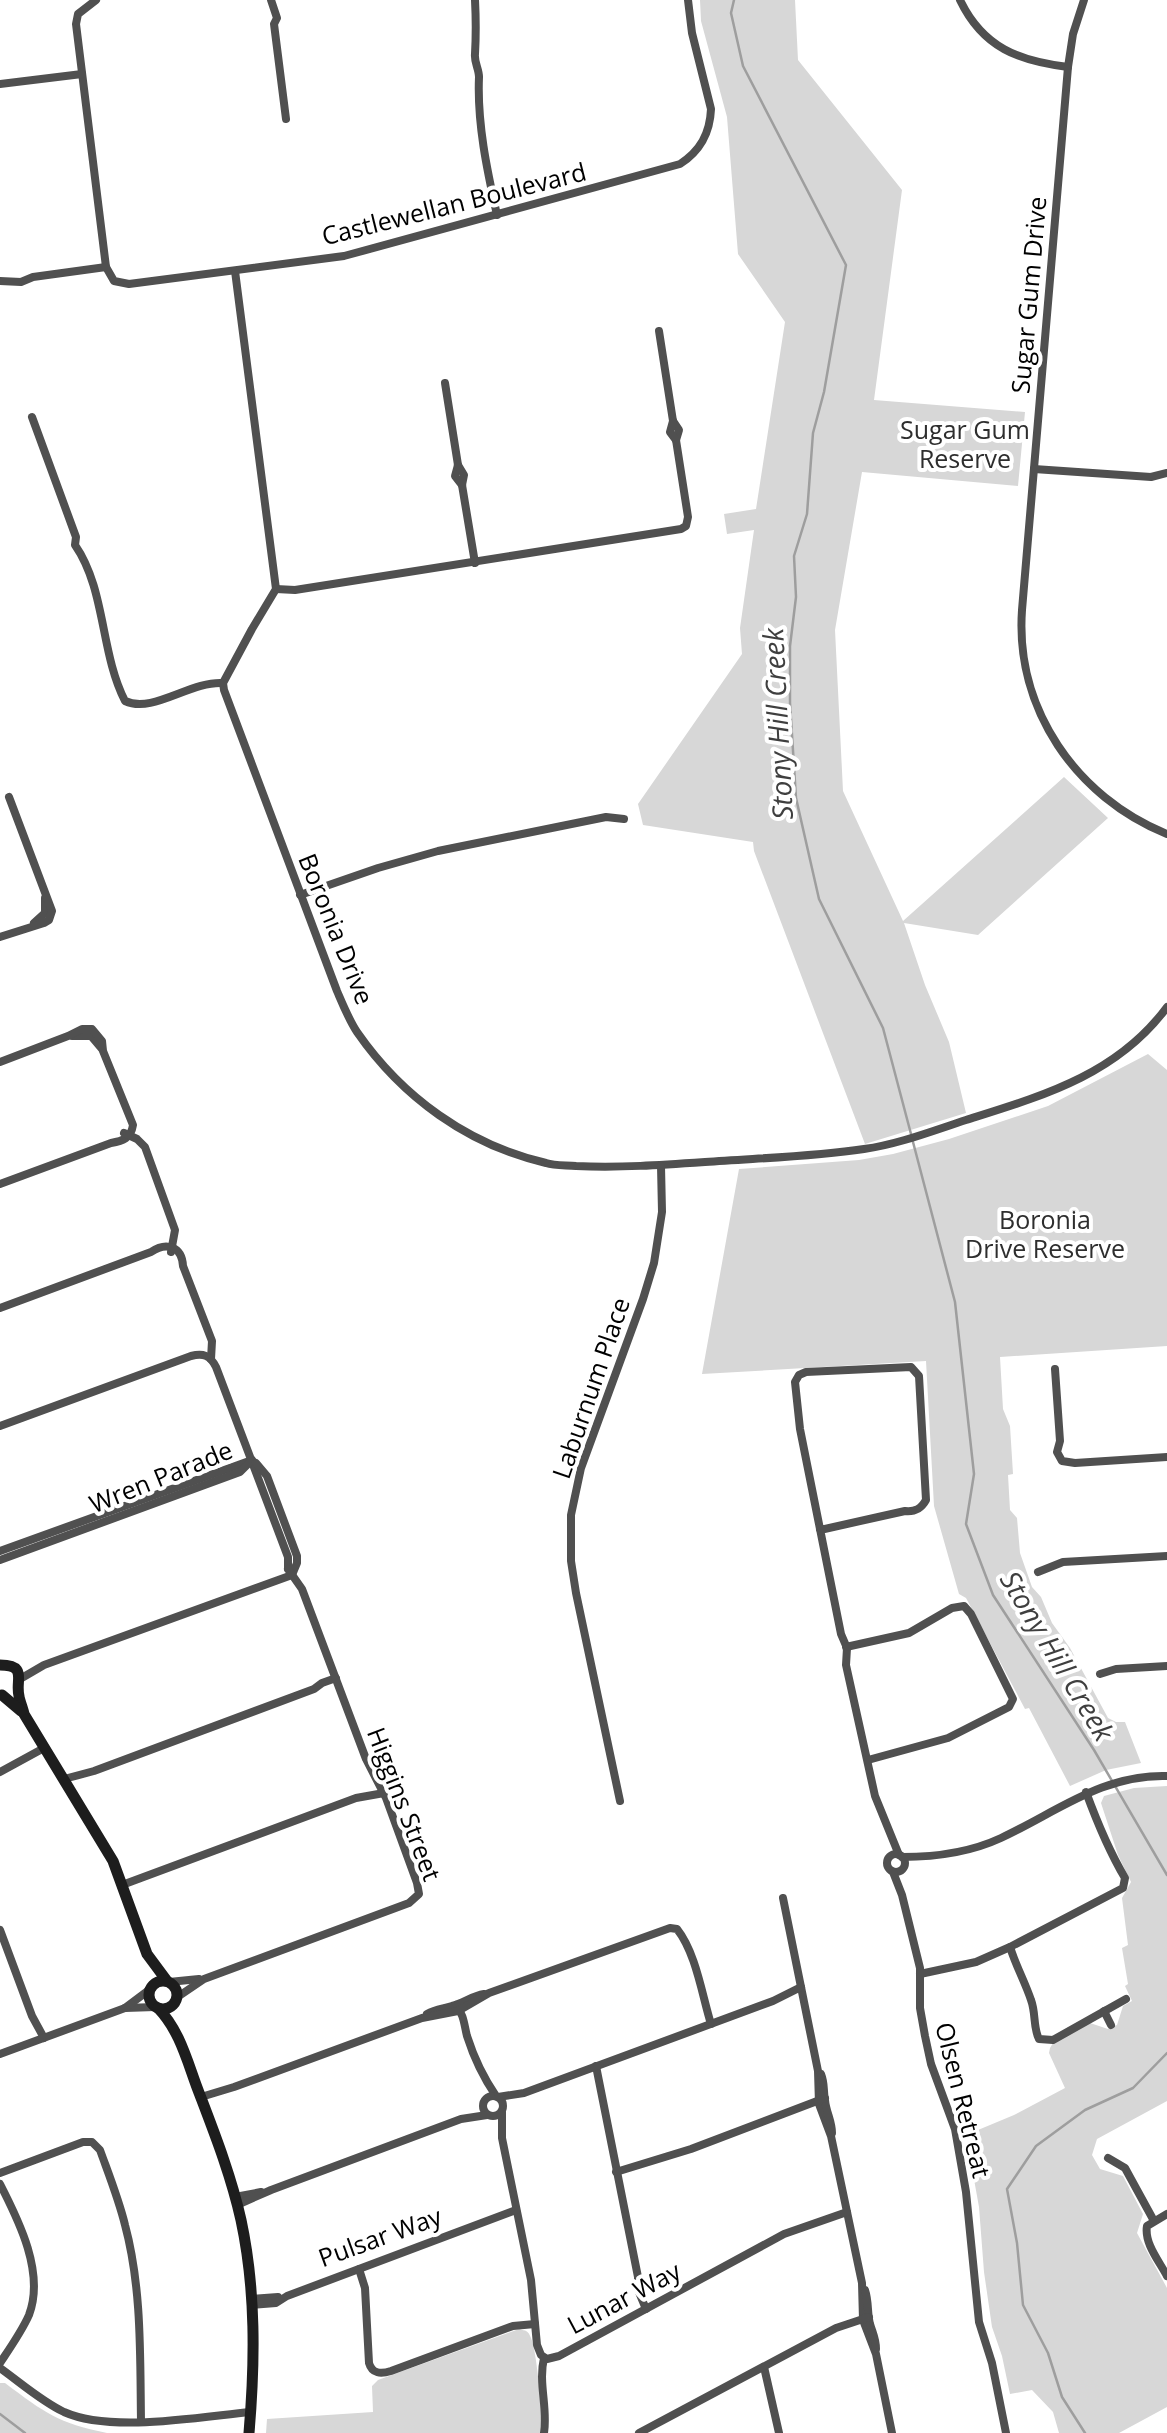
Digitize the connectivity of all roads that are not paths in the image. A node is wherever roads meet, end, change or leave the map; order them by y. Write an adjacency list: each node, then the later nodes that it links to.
1 (96, 0): 8 (street)
2 (475, 0): 11 (street)
3 (688, 0): 11 (street, Castlewellan Boulevard)
4 (960, 0): 7 (street)
5 (1084, 0): 7 (street, Sugar Gum Drive)
6 (271, 4): 10 (street)
7 (1068, 68): 18 (street, Sugar Gum Drive)
8 (82, 74): 9 (street); 12 (street)
9 (0, 84)
10 (286, 118)
11 (498, 215): 13 (street, Castlewellan Boulevard)
12 (106, 268): 13 (street, Castlewellan Boulevard); 14 (street)
13 (235, 271): 21 (street)
14 (4, 281)
15 (659, 331): 20 (street)
16 (445, 383): 20 (street)
17 (32, 417): 22 (street)
18 (1034, 469): 19 (street); 25 (street, Sugar Gum Drive)
19 (1167, 473)
20 (474, 563): 21 (street)
21 (276, 589): 22 (street)
22 (223, 683): 26 (street, Boronia Drive)
23 (9, 797): 27 (street)
24 (624, 819): 26 (street)
25 (1167, 834)
26 (300, 894): 31 (street, Boronia Drive)
27 (0, 938)
28 (1167, 1007): 31 (street, Boronia Drive)
29 (0, 1062): 30 (street)
30 (126, 1134): 32 (street); 33 (street)
31 (661, 1166): 62 (street, Laburnum Place)
32 (0, 1184)
33 (172, 1250): 34 (street); 35 (street)
34 (0, 1308)
35 (208, 1357): 37 (street); 39 (street, Higgins Street)
36 (1056, 1369): 38 (street)
37 (0, 1426)
38 (1167, 1456)
39 (252, 1460): 41 (street, Wren Parade); 43 (street, Wren Parade); 44 (street, Higgins Street)
40 (820, 1528): 40 (street); 46 (street)
41 (0, 1551)
42 (1167, 1556): 45 (street)
43 (0, 1560)
44 (290, 1572): 48 (street); 50 (street, Higgins Street)
45 (1038, 1572)
46 (850, 1646): 54 (street); 54 (street)
47 (1167, 1666): 49 (street)
48 (9, 1671): 51 (street); 52 (street)
49 (1100, 1674)
50 (337, 1681): 57 (street); 58 (street, Higgins Street)
51 (1, 1695): 52 (street)
52 (24, 1714): 53 (street)
53 (42, 1745): 55 (street); 57 (street)
54 (867, 1758): 63 (street)
55 (0, 1772)
56 (1167, 1776): 60 (street)
57 (66, 1783): 64 (street)
58 (378, 1784): 59 (street, Higgins Street); 61 (street)
59 (384, 1793): 61 (street); 70 (street, Higgins Street)
60 (1083, 1794): 63 (street); 67 (street)
61 (356, 1798): 64 (street)
62 (620, 1801)
63 (899, 1863): 69 (street, Olsen Retreat)
64 (122, 1885): 68 (street)
65 (783, 1898): 73 (street)
66 (0, 1930): 83 (street)
67 (1006, 1949): 69 (street); 79 (street)
68 (148, 1954): 71 (street); 72 (street)
69 (920, 1971): 123 (street, Olsen Retreat)
70 (204, 1979): 71 (street, Higgins Street); 75 (street, Higgins Street)
71 (168, 1981): 72 (street); 75 (street)
72 (150, 1989): 76 (street); 77 (street)
73 (802, 1992): 80 (street); 91 (street)
74 (1126, 1999): 79 (street)
75 (176, 2000): 76 (street); 82 (street)
76 (157, 2007): 77 (street); 82 (street)
77 (126, 2008): 83 (street)
78 (457, 2009): 80 (street); 86 (street); 89 (street)
79 (1104, 2011): 81 (street)
80 (714, 2022): 85 (street)
81 (1112, 2025)
82 (177, 2034): 89 (street)
83 (41, 2039): 84 (street)
84 (0, 2054)
85 (592, 2067): 87 (street); 97 (street)
86 (483, 2078): 88 (street); 90 (street)
87 (524, 2093): 88 (street); 92 (street)
88 (497, 2096): 90 (street); 92 (street)
89 (202, 2100): 100 (street)
90 (483, 2102): 93 (street); 94 (street)
91 (822, 2103): 97 (street); 104 (street)
92 (502, 2110): 93 (street); 95 (street, Lunar Way)
93 (489, 2115): 94 (street); 95 (street, Lunar Way)
94 (461, 2118): 100 (street)
95 (502, 2138): 102 (street, Lunar Way)
96 (1108, 2158): 105 (street)
97 (616, 2169): 109 (street)
98 (1, 2172): 101 (street); 117 (street)
99 (0, 2184): 101 (street)
100 (236, 2201): 108 (street)
101 (10, 2202): 112 (street)
102 (517, 2213): 106 (street, Pulsar Way); 111 (street, Lunar Way)
103 (1167, 2214): 105 (street)
104 (848, 2216): 109 (street, Lunar Way); 110 (street)
105 (1154, 2221): 107 (street)
106 (356, 2270): 108 (street, Pulsar Way); 111 (street)
107 (1167, 2276)
108 (252, 2302): 118 (street)
109 (650, 2307): 114 (street, Lunar Way)
110 (866, 2321): 116 (street); 122 (street)
111 (534, 2324): 114 (street, Lunar Way)
112 (16, 2337): 113 (street); 115 (street)
113 (0, 2353)
114 (544, 2358): 119 (street)
115 (0, 2366): 117 (street)
116 (761, 2369): 120 (street); 121 (street)
117 (144, 2421): 118 (street)
118 (249, 2422)
119 (545, 2433)
120 (639, 2433)
121 (779, 2433)
122 (892, 2433)
123 (1006, 2433)

